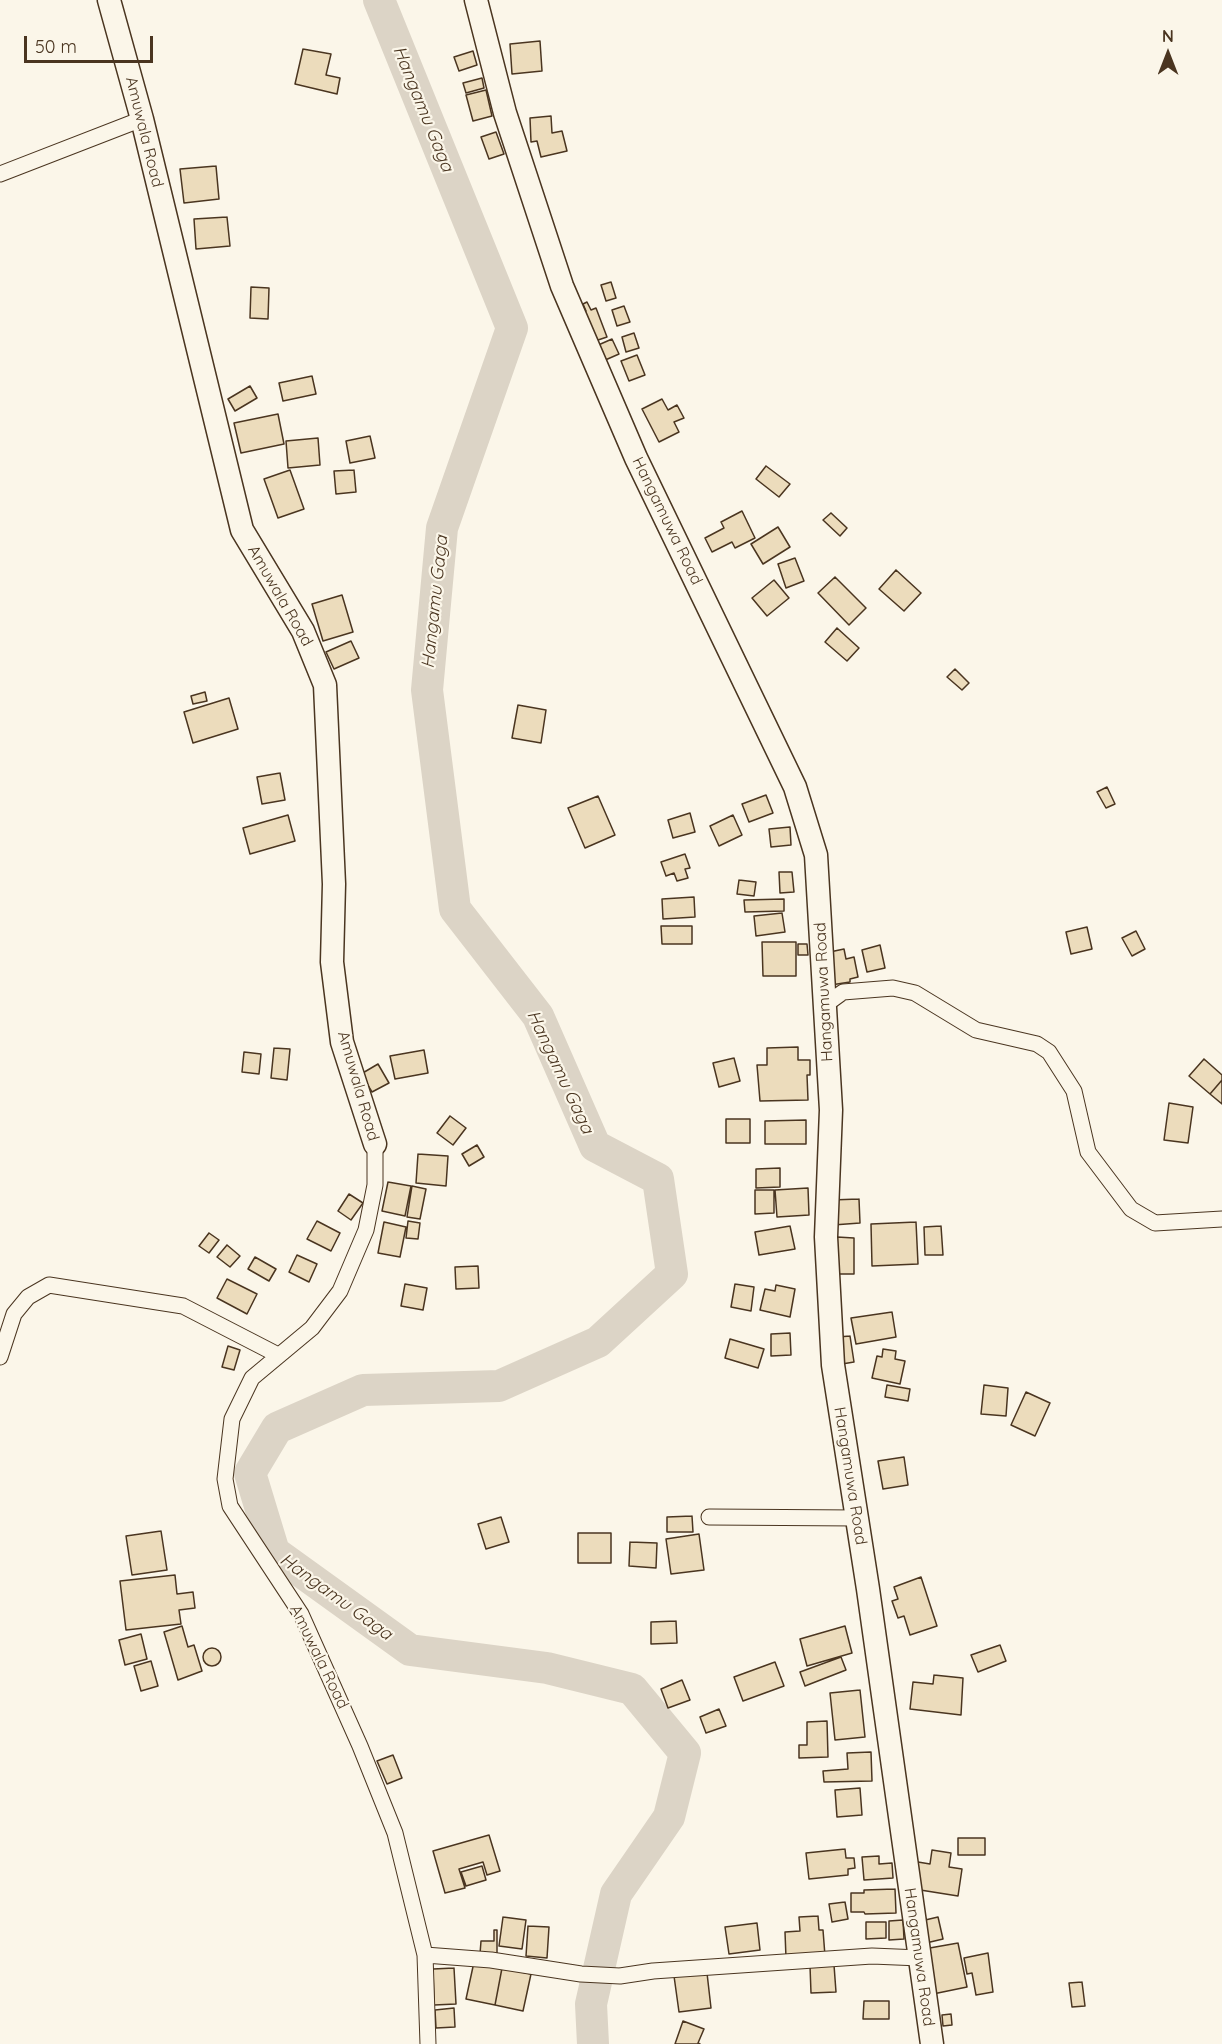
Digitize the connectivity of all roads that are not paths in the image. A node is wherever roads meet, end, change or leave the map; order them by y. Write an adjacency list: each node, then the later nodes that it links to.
1 (109, 0): 3 (street, Amuwala Road)
2 (476, 0): 5 (street, Hangamuwa Road)
3 (142, 119): 4 (street); 6 (street, Amuwala Road)
4 (0, 174)
5 (825, 1005): 7 (street); 11 (street, Hangamuwa Road)
6 (375, 1144): 8 (street, Amuwala Road)
7 (1222, 1219)
8 (279, 1355): 9 (street); 12 (street, Amuwala Road)
9 (0, 1357)
10 (709, 1517): 11 (street)
11 (857, 1518): 13 (street, Hangamuwa Road)
12 (425, 1955): 13 (street); 14 (street, Amuwala Road)
13 (920, 1958): 15 (street, Hangamuwa Road)
14 (428, 2044)
15 (932, 2044)

